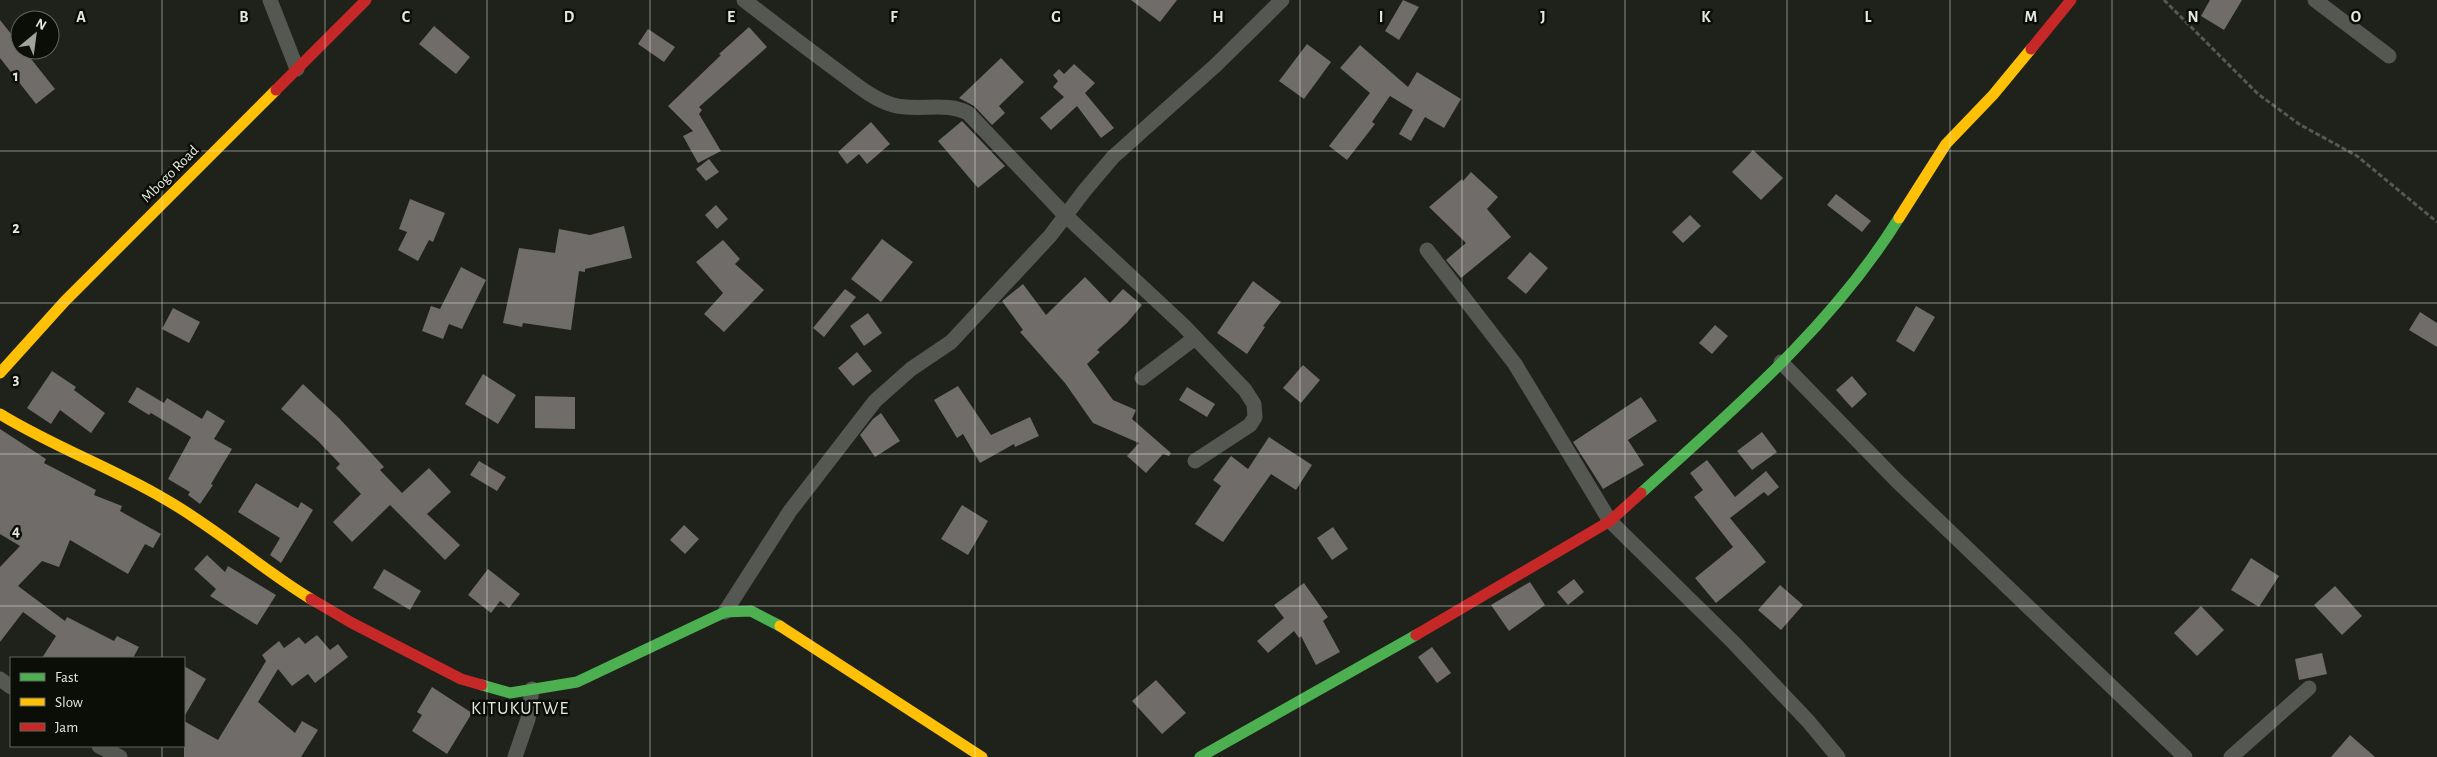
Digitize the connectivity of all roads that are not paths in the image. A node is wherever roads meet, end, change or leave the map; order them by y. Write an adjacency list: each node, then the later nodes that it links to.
1 (270, 0): 8 (street)
2 (366, 0): 8 (street, Mbogo Road)
3 (744, 0): 9 (street)
4 (1282, 0): 9 (street)
5 (2071, 0): 12 (street)
6 (2315, 0): 7 (street)
7 (2389, 56)
8 (297, 69): 13 (street, Mbogo Road)
9 (1065, 215): 11 (street); 18 (street)
10 (1427, 250): 17 (street)
11 (1195, 338): 14 (street); 16 (street)
12 (1782, 362): 17 (street); 27 (street)
13 (0, 373)
14 (1142, 378)
15 (0, 414): 20 (street)
16 (1195, 461)
17 (1610, 521): 25 (street); 26 (street)
18 (725, 612): 20 (street); 24 (street)
19 (2309, 688): 28 (street)
20 (532, 689): 23 (street)
21 (100, 747): 22 (street)
22 (120, 757)
23 (515, 757)
24 (982, 757)
25 (1200, 757)
26 (1838, 757)
27 (2185, 757)
28 (2231, 757)

